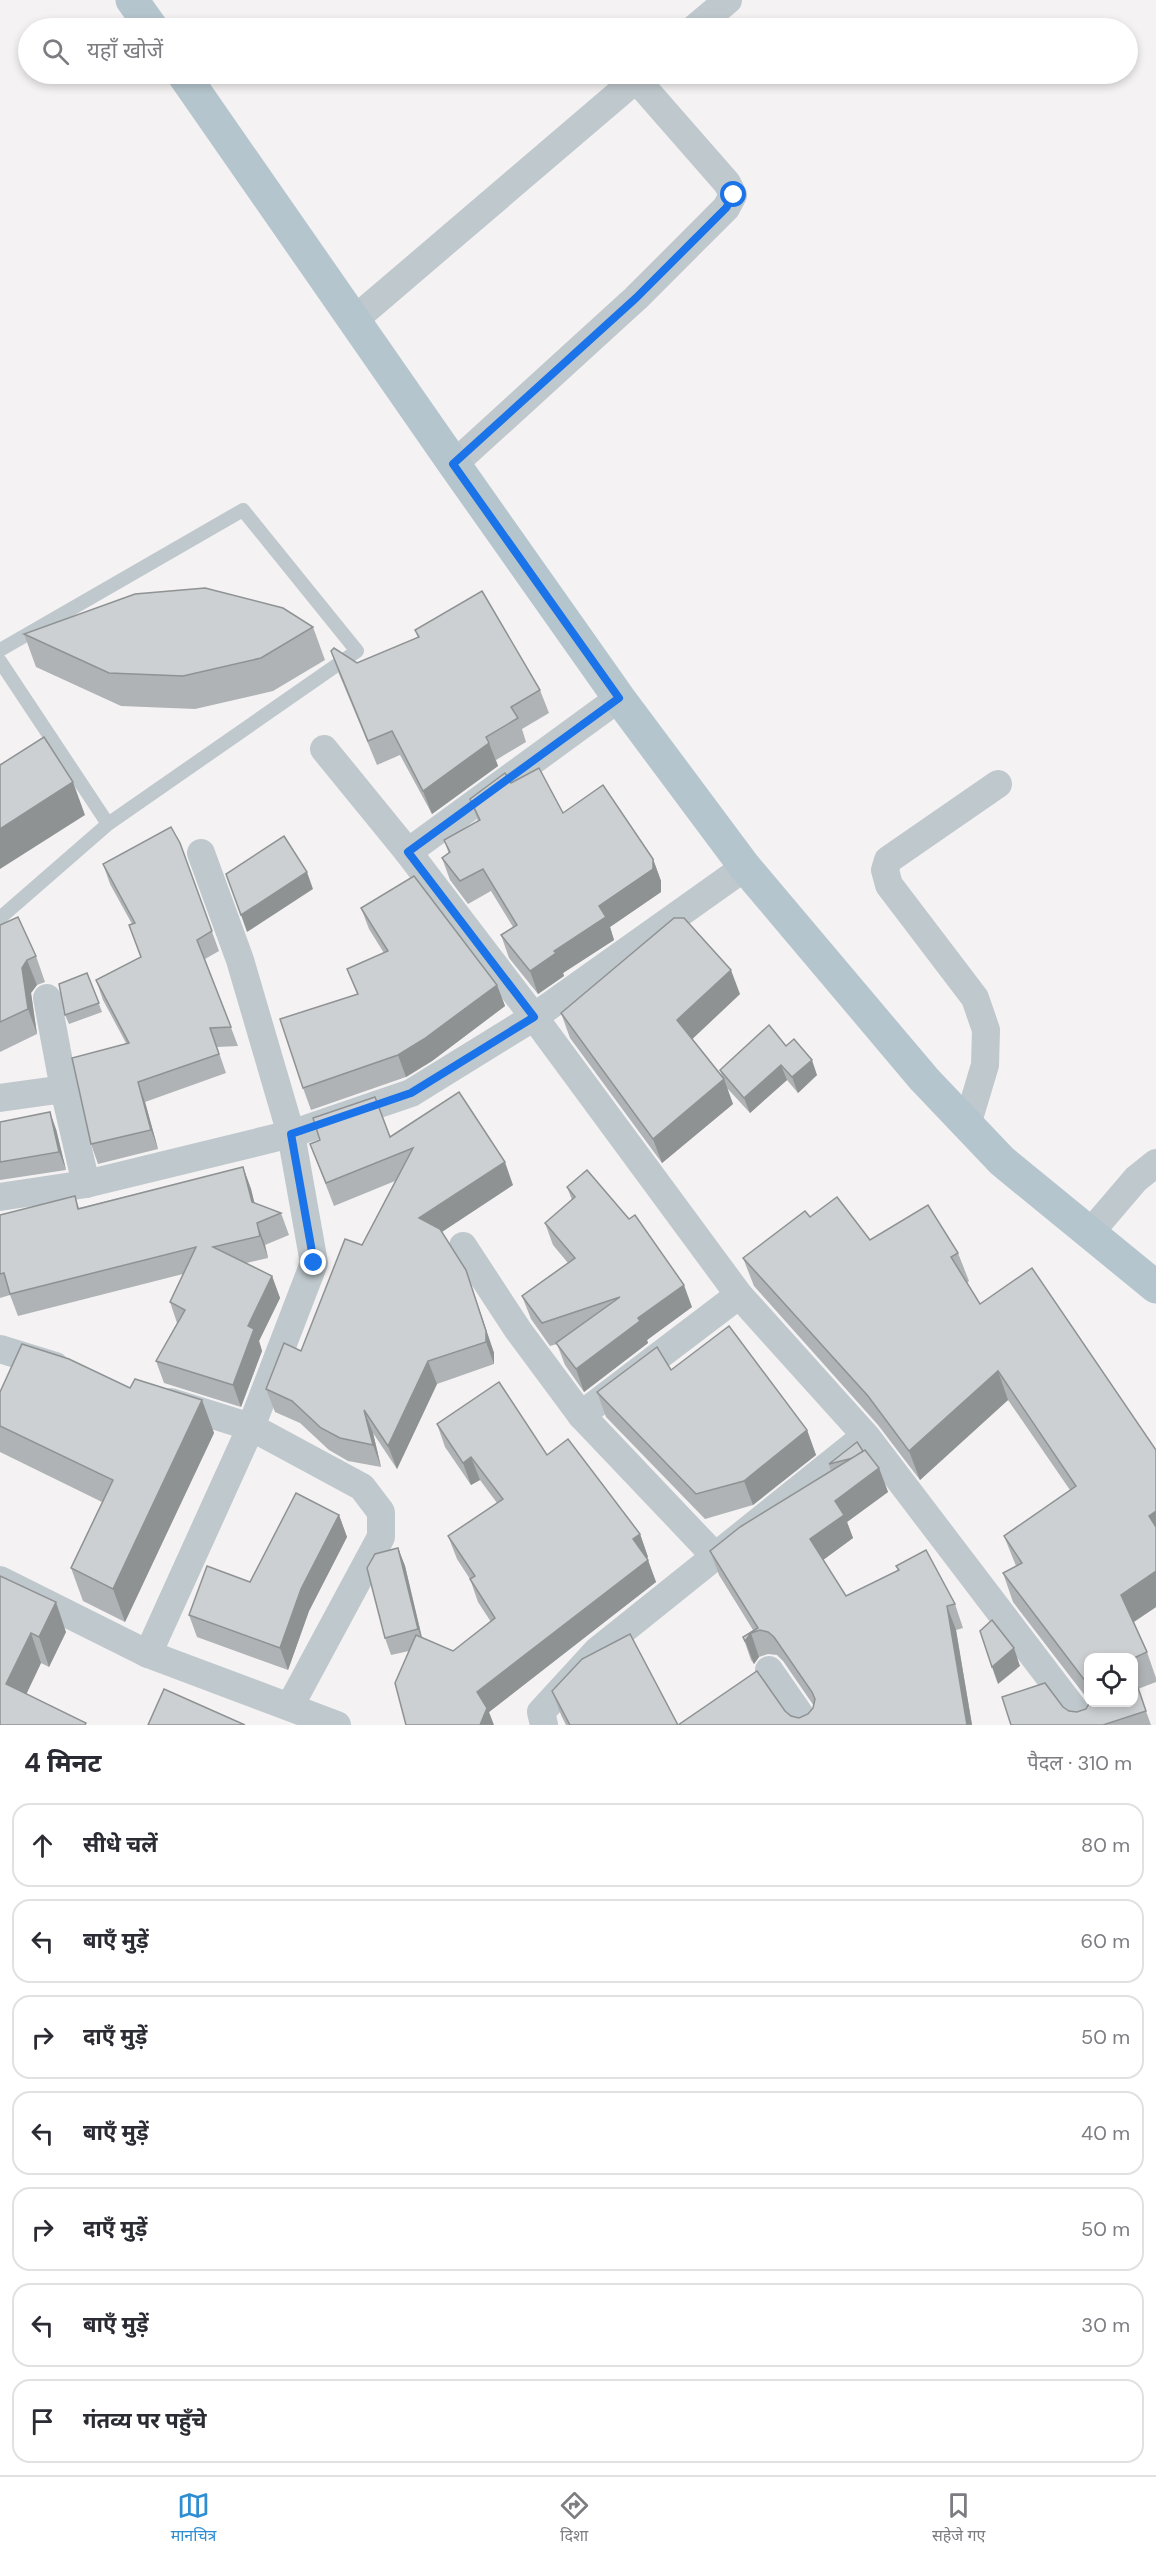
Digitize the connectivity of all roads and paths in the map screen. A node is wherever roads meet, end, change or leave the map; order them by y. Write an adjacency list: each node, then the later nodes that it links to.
1 (132, 0): 3 (main road)
2 (728, 0): 4 (street)
3 (145, 18)
4 (707, 18)
5 (190, 84): 8 (main road)
6 (630, 84): 8 (street)
7 (646, 84): 9 (street)
8 (354, 320): 9 (main road)
9 (453, 464): 12 (main road)
10 (0, 650): 15 (lane)
11 (0, 661): 15 (lane)
12 (619, 698): 16 (street); 18 (main road)
13 (324, 749): 16 (street)
14 (998, 784): 24 (street)
15 (108, 824): 19 (lane)
16 (408, 852): 21 (street)
17 (201, 853): 25 (street)
18 (746, 867): 21 (street); 24 (main road)
19 (0, 918)
20 (47, 998): 22 (street)
21 (534, 1017): 25 (street); 32 (street)
22 (64, 1089): 23 (street); 27 (street)
23 (0, 1098)
24 (967, 1125): 29 (main road)
25 (291, 1134): 27 (street); 37 (street)
26 (1156, 1163): 29 (street)
27 (86, 1184): 28 (street)
28 (0, 1197)
29 (1089, 1234): 31 (main road)
30 (463, 1246): 36 (street)
31 (1156, 1287)
32 (739, 1295): 36 (street); 38 (street)
33 (0, 1348): 34 (street)
34 (80, 1374)
35 (148, 1395): 37 (street)
36 (581, 1415): 39 (street)
37 (251, 1427): 41 (street); 43 (street)
38 (866, 1436): 39 (street); 47 (street)
39 (714, 1555): 45 (street)
40 (0, 1580): 41 (street)
41 (148, 1654): 43 (street)
42 (769, 1670): 46 (street)
43 (290, 1706): 44 (street)
44 (336, 1725)
45 (544, 1725)
46 (807, 1725)
47 (1086, 1725)

